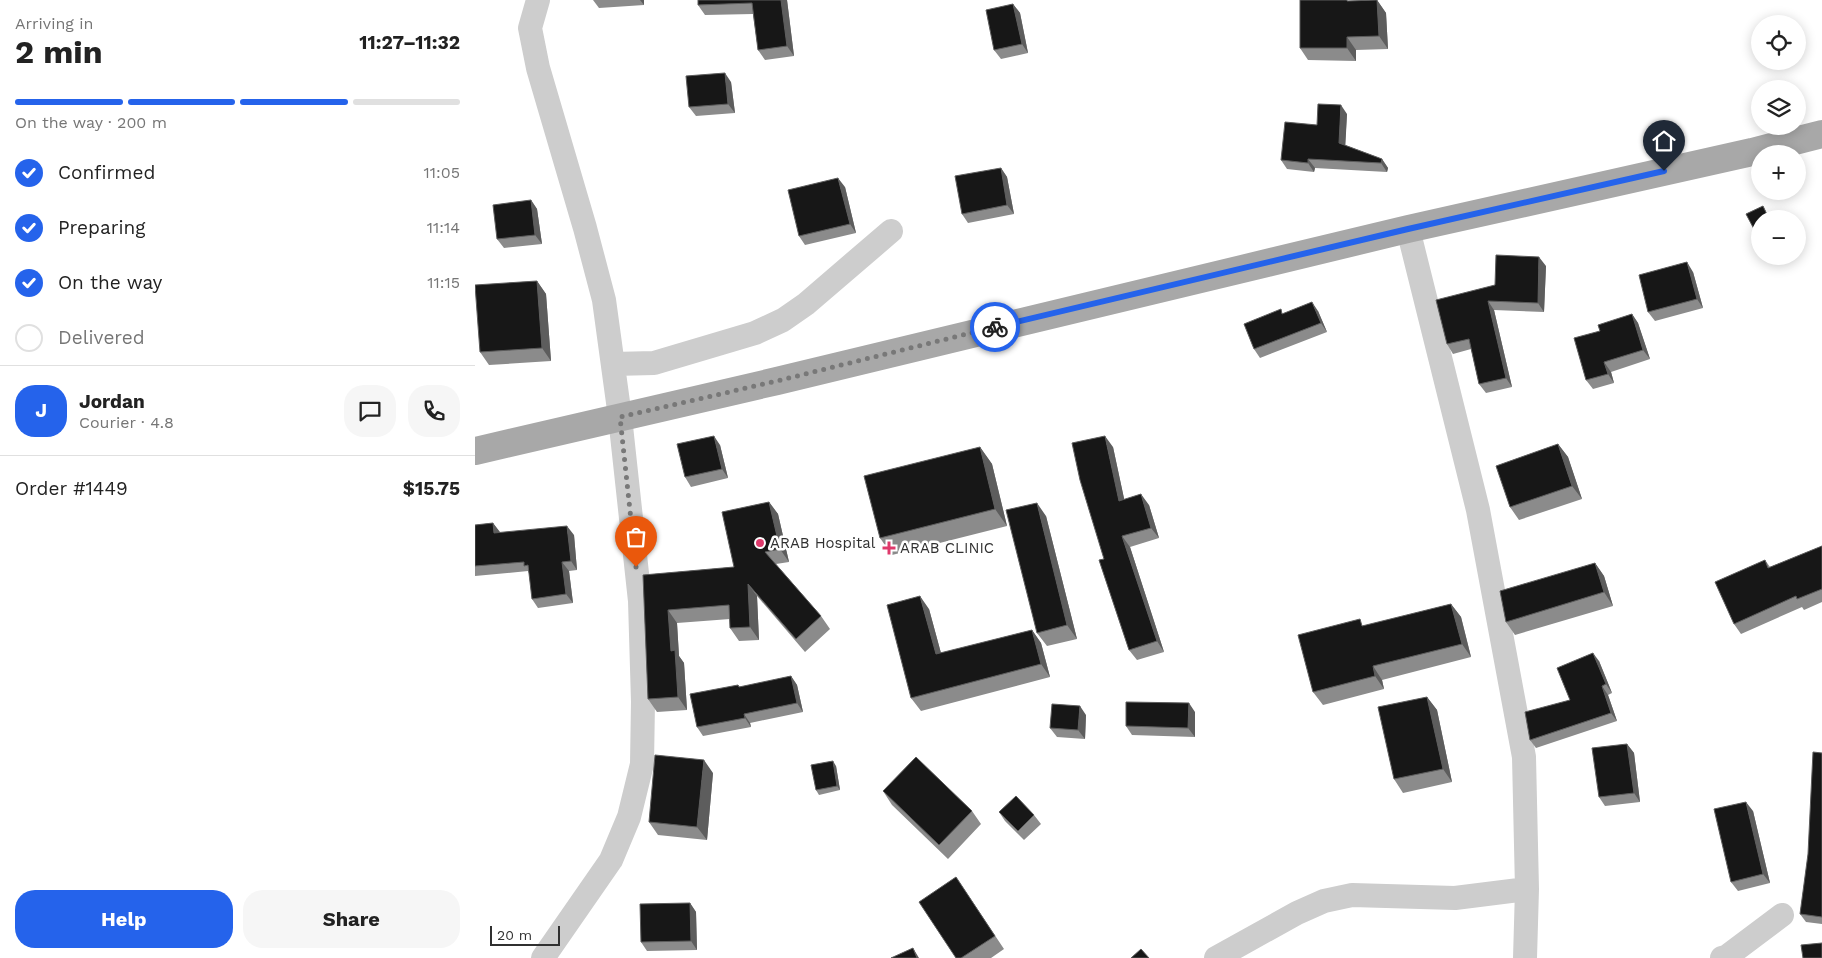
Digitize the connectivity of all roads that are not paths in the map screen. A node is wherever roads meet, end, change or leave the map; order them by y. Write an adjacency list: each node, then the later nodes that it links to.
1 (538, 0): 5 (street)
2 (1822, 134): 3 (main road)
3 (1408, 229): 6 (main road); 8 (street)
4 (891, 231): 5 (street)
5 (613, 364): 6 (street)
6 (620, 417): 7 (main road); 10 (street)
7 (475, 451)
8 (1527, 889): 11 (street); 12 (street)
9 (1782, 915): 13 (street)
10 (543, 958)
11 (1216, 958)
12 (1525, 958)
13 (1722, 958)

